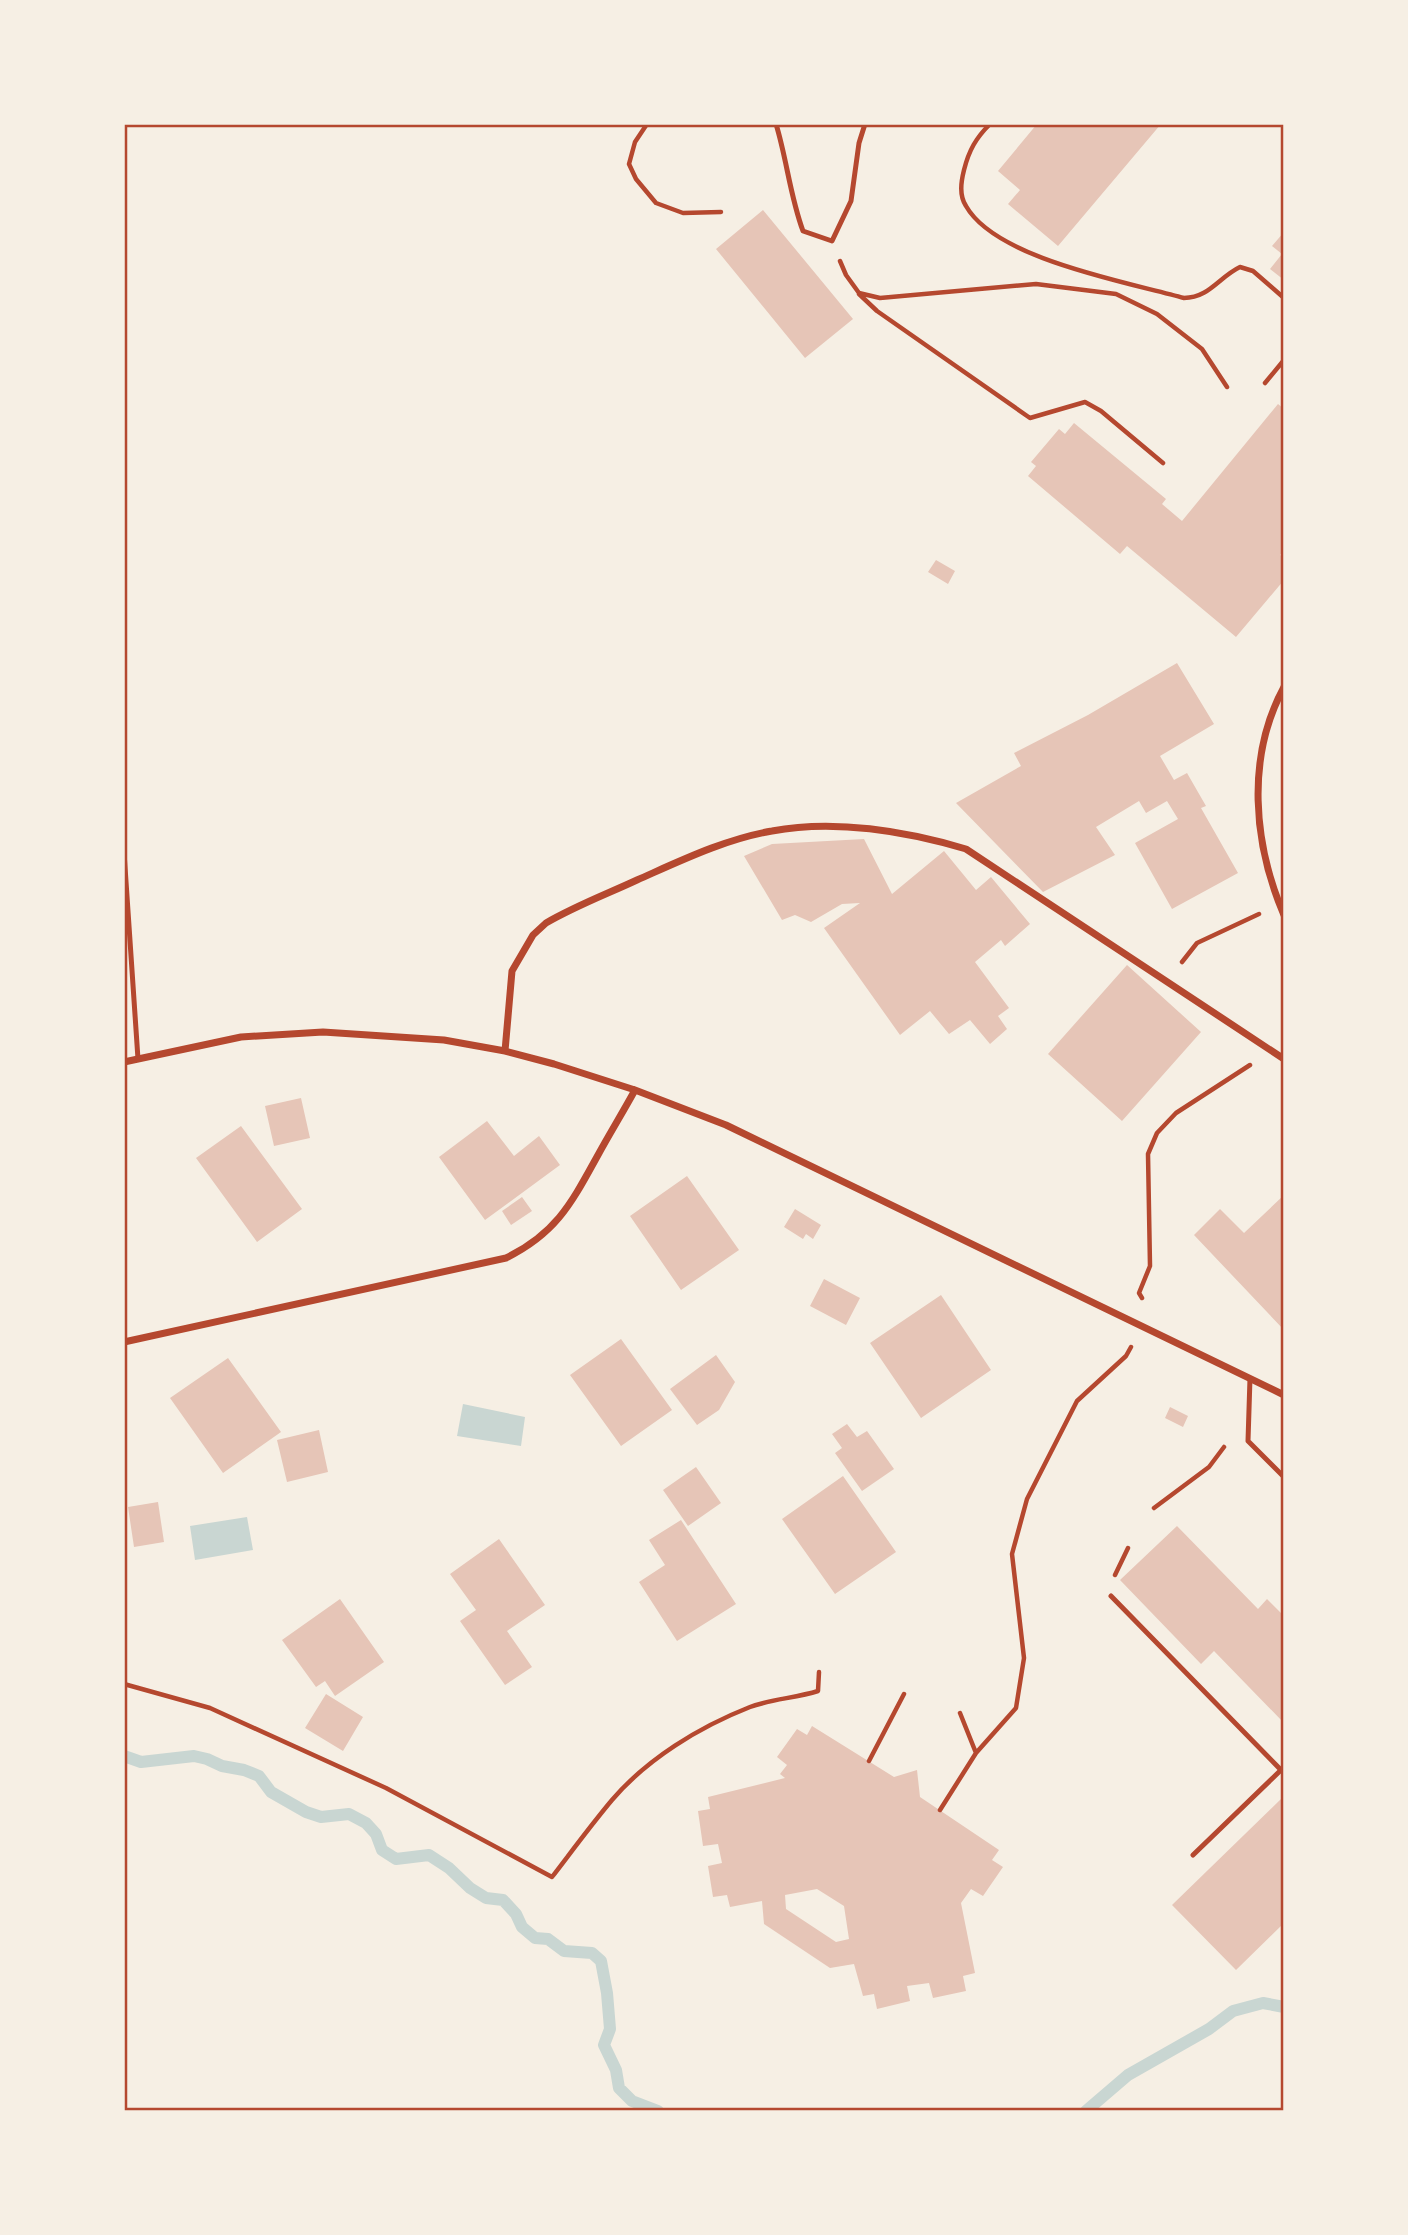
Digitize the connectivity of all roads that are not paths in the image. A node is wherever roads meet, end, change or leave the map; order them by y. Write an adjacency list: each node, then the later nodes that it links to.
1 (776, 124): 2 (lane)
2 (864, 124)
3 (1284, 687): 5 (street)
4 (124, 852): 7 (lane)
5 (1284, 915)
6 (505, 1051): 7 (street); 8 (street); 10 (street)
7 (138, 1059): 9 (street)
8 (1284, 1059)
9 (124, 1062)
10 (635, 1090): 11 (street); 12 (street)
11 (124, 1342)
12 (1250, 1378): 13 (street); 14 (lane)
13 (1284, 1395)
14 (1284, 1477)
15 (1111, 1596): 16 (lane)
16 (1283, 1769): 17 (lane)
17 (1194, 1855)

